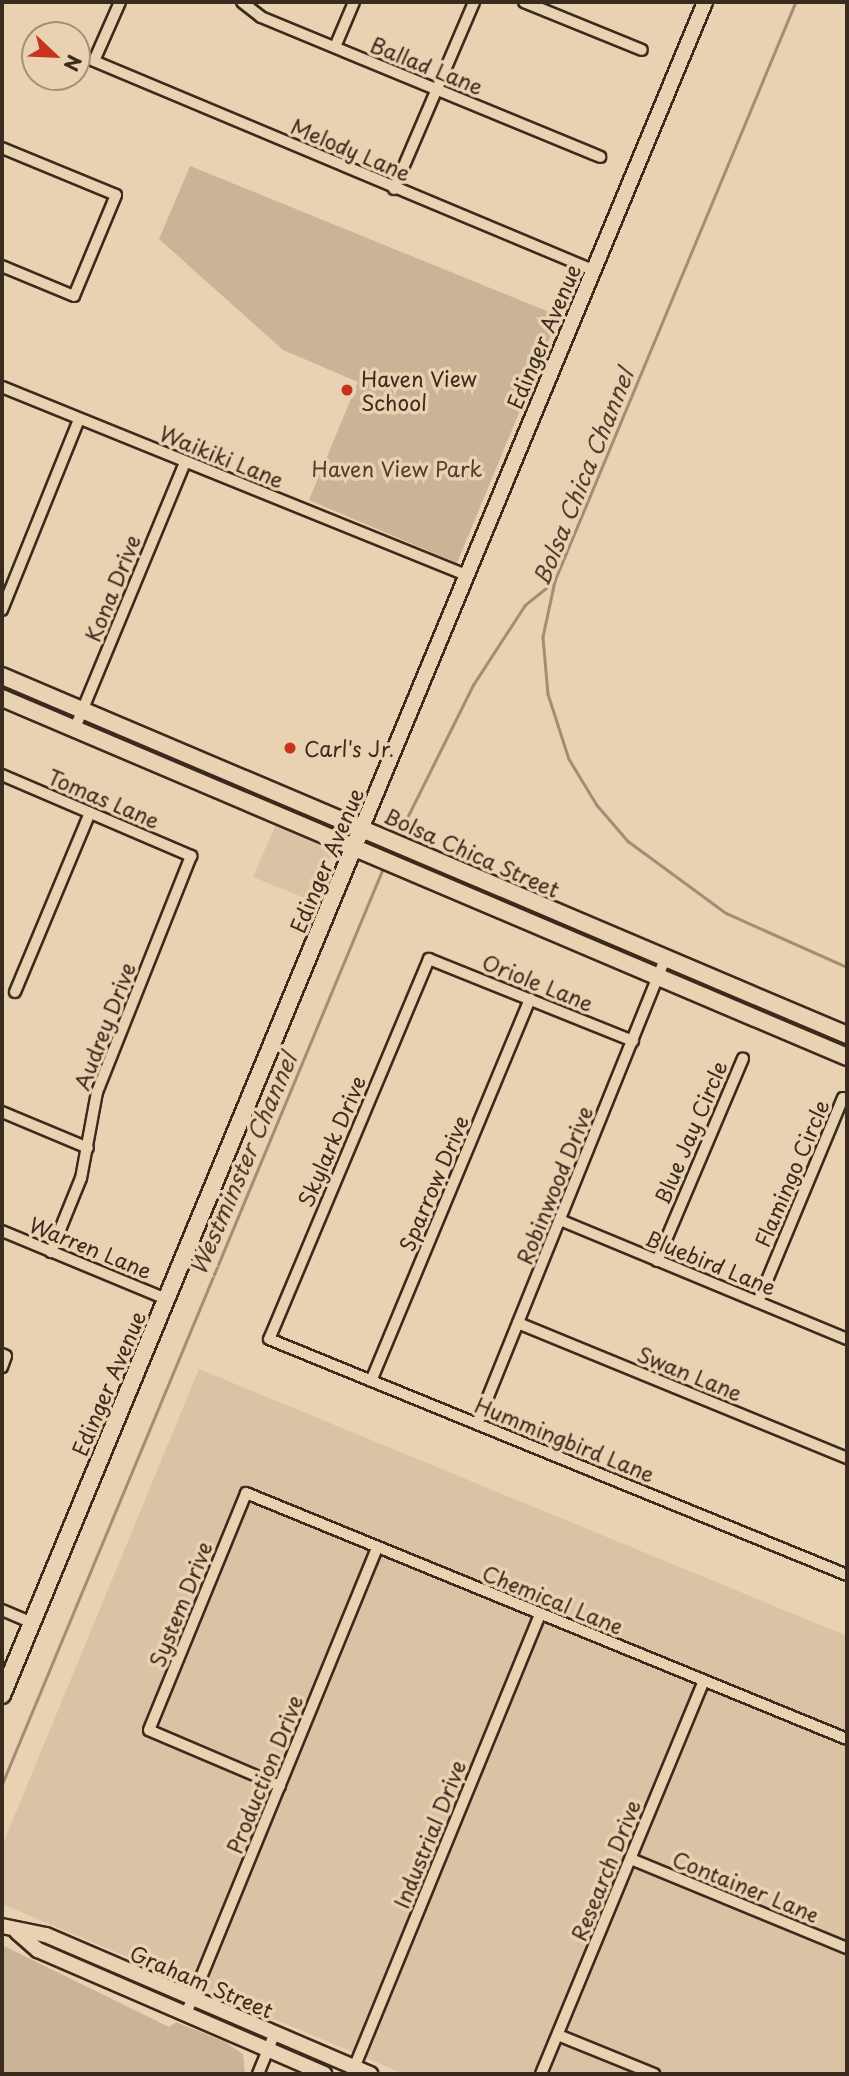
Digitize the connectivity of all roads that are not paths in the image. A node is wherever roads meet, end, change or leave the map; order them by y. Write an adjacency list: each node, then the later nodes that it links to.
1 (120, 2): 12 (street, Melody Lane)
2 (354, 2): 7 (street)
3 (474, 2): 9 (street)
4 (524, 2): 8 (street)
5 (705, 2): 14 (main road, Edinger Avenue)
6 (242, 3): 7 (street, Ballad Lane)
7 (335, 47): 9 (street, Ballad Lane)
8 (642, 50)
9 (436, 89): 11 (street, Ballad Lane); 12 (street)
10 (2, 148): 13 (street)
11 (600, 157)
12 (394, 189): 14 (street, Melody Lane)
13 (2, 266)
14 (593, 270): 18 (main road, Edinger Avenue)
15 (2, 387): 16 (street, Waikiki Lane)
16 (79, 419): 17 (street, Waikiki Lane); 19 (street)
17 (185, 462): 18 (street, Waikiki Lane); 22 (street, Kona Drive)
18 (466, 575): 28 (main road, Edinger Avenue)
19 (2, 610)
20 (2, 676): 22 (main road, Bolsa Chica Street)
21 (2, 698): 23 (main road, Bolsa Chica Street)
22 (83, 710): 23 (street, Kona Drive); 24 (main road, Bolsa Chica Street)
23 (75, 728): 26 (main road, Bolsa Chica Street)
24 (223, 767): 26 (main road); 28 (main road, Bolsa Chica Street)
25 (2, 775): 27 (street, Tomas Lane)
26 (215, 788): 29 (main road, Bolsa Chica Street)
27 (90, 813): 30 (street, Tomas Lane); 34 (street)
28 (362, 827): 29 (main road, Edinger Avenue); 32 (main road, Bolsa Chica Street)
29 (354, 847): 33 (main road, Bolsa Chica Street); 47 (main road, Edinger Avenue)
30 (191, 856): 42 (street, Audrey Drive)
31 (429, 958): 35 (street, Oriole Lane); 50 (street, Skylark Drive)
32 (666, 959): 33 (street, Robinwood Drive); 36 (main road, Bolsa Chica Street)
33 (658, 979): 37 (street, Robinwood Drive); 38 (main road, Bolsa Chica Street)
34 (15, 992)
35 (530, 999): 37 (street, Oriole Lane); 54 (street, Sparrow Drive)
36 (847, 1035)
37 (633, 1041): 43 (street, Robinwood Drive)
38 (847, 1056)
39 (743, 1058): 46 (street, Blue Jay Circle)
40 (844, 1098): 48 (street, Flamingo Circle)
41 (2, 1112): 42 (street)
42 (88, 1148): 45 (street, Audrey Drive)
43 (560, 1220): 46 (street, Bluebird Lane); 49 (street, Robinwood Drive)
44 (2, 1231): 45 (street, Warren Lane)
45 (51, 1252): 47 (street, Warren Lane)
46 (657, 1261): 48 (street, Bluebird Lane)
47 (166, 1299): 62 (main road, Edinger Avenue)
48 (758, 1302): 51 (street, Bluebird Lane)
49 (518, 1324): 55 (street, Robinwood Drive); 56 (street, Swan Lane)
50 (269, 1339): 54 (street, Hummingbird Lane)
51 (847, 1339)
52 (4, 1355): 53 (street)
53 (2, 1367)
54 (371, 1381): 55 (street, Hummingbird Lane)
55 (477, 1424): 59 (street, Hummingbird Lane)
56 (847, 1458)
57 (246, 1493): 58 (street, Chemical Lane); 66 (street, System Drive)
58 (377, 1548): 61 (street, Chemical Lane); 66 (street, Production Drive)
59 (847, 1575)
60 (2, 1610): 62 (street)
61 (540, 1615): 63 (street, Chemical Lane); 76 (street, Industrial Drive)
62 (32, 1623): 64 (main road, Edinger Avenue)
63 (704, 1680): 65 (street, Chemical Lane); 67 (street, Research Drive)
64 (2, 1695)
65 (847, 1739)
66 (280, 1786): 71 (street, Production Drive)
67 (631, 1860): 70 (street, Container Lane); 74 (street, Research Drive)
68 (2, 1926): 69 (main road, Graham Street)
69 (17, 1932): 71 (main road, Graham Street); 72 (main road, Graham Street)
70 (847, 1948)
71 (193, 2001): 72 (street, Production Drive); 73 (main road, Graham Street)
72 (186, 2014): 75 (main road, Graham Street)
73 (274, 2035): 75 (street); 76 (main road, Graham Street)
74 (558, 2035): 80 (street, Research Drive); 81 (street)
75 (268, 2051): 77 (street); 78 (main road, Graham Street)
76 (354, 2068): 79 (main road, Graham Street)
77 (258, 2074)
78 (324, 2074)
79 (370, 2074)
80 (541, 2074)
81 (654, 2074)

